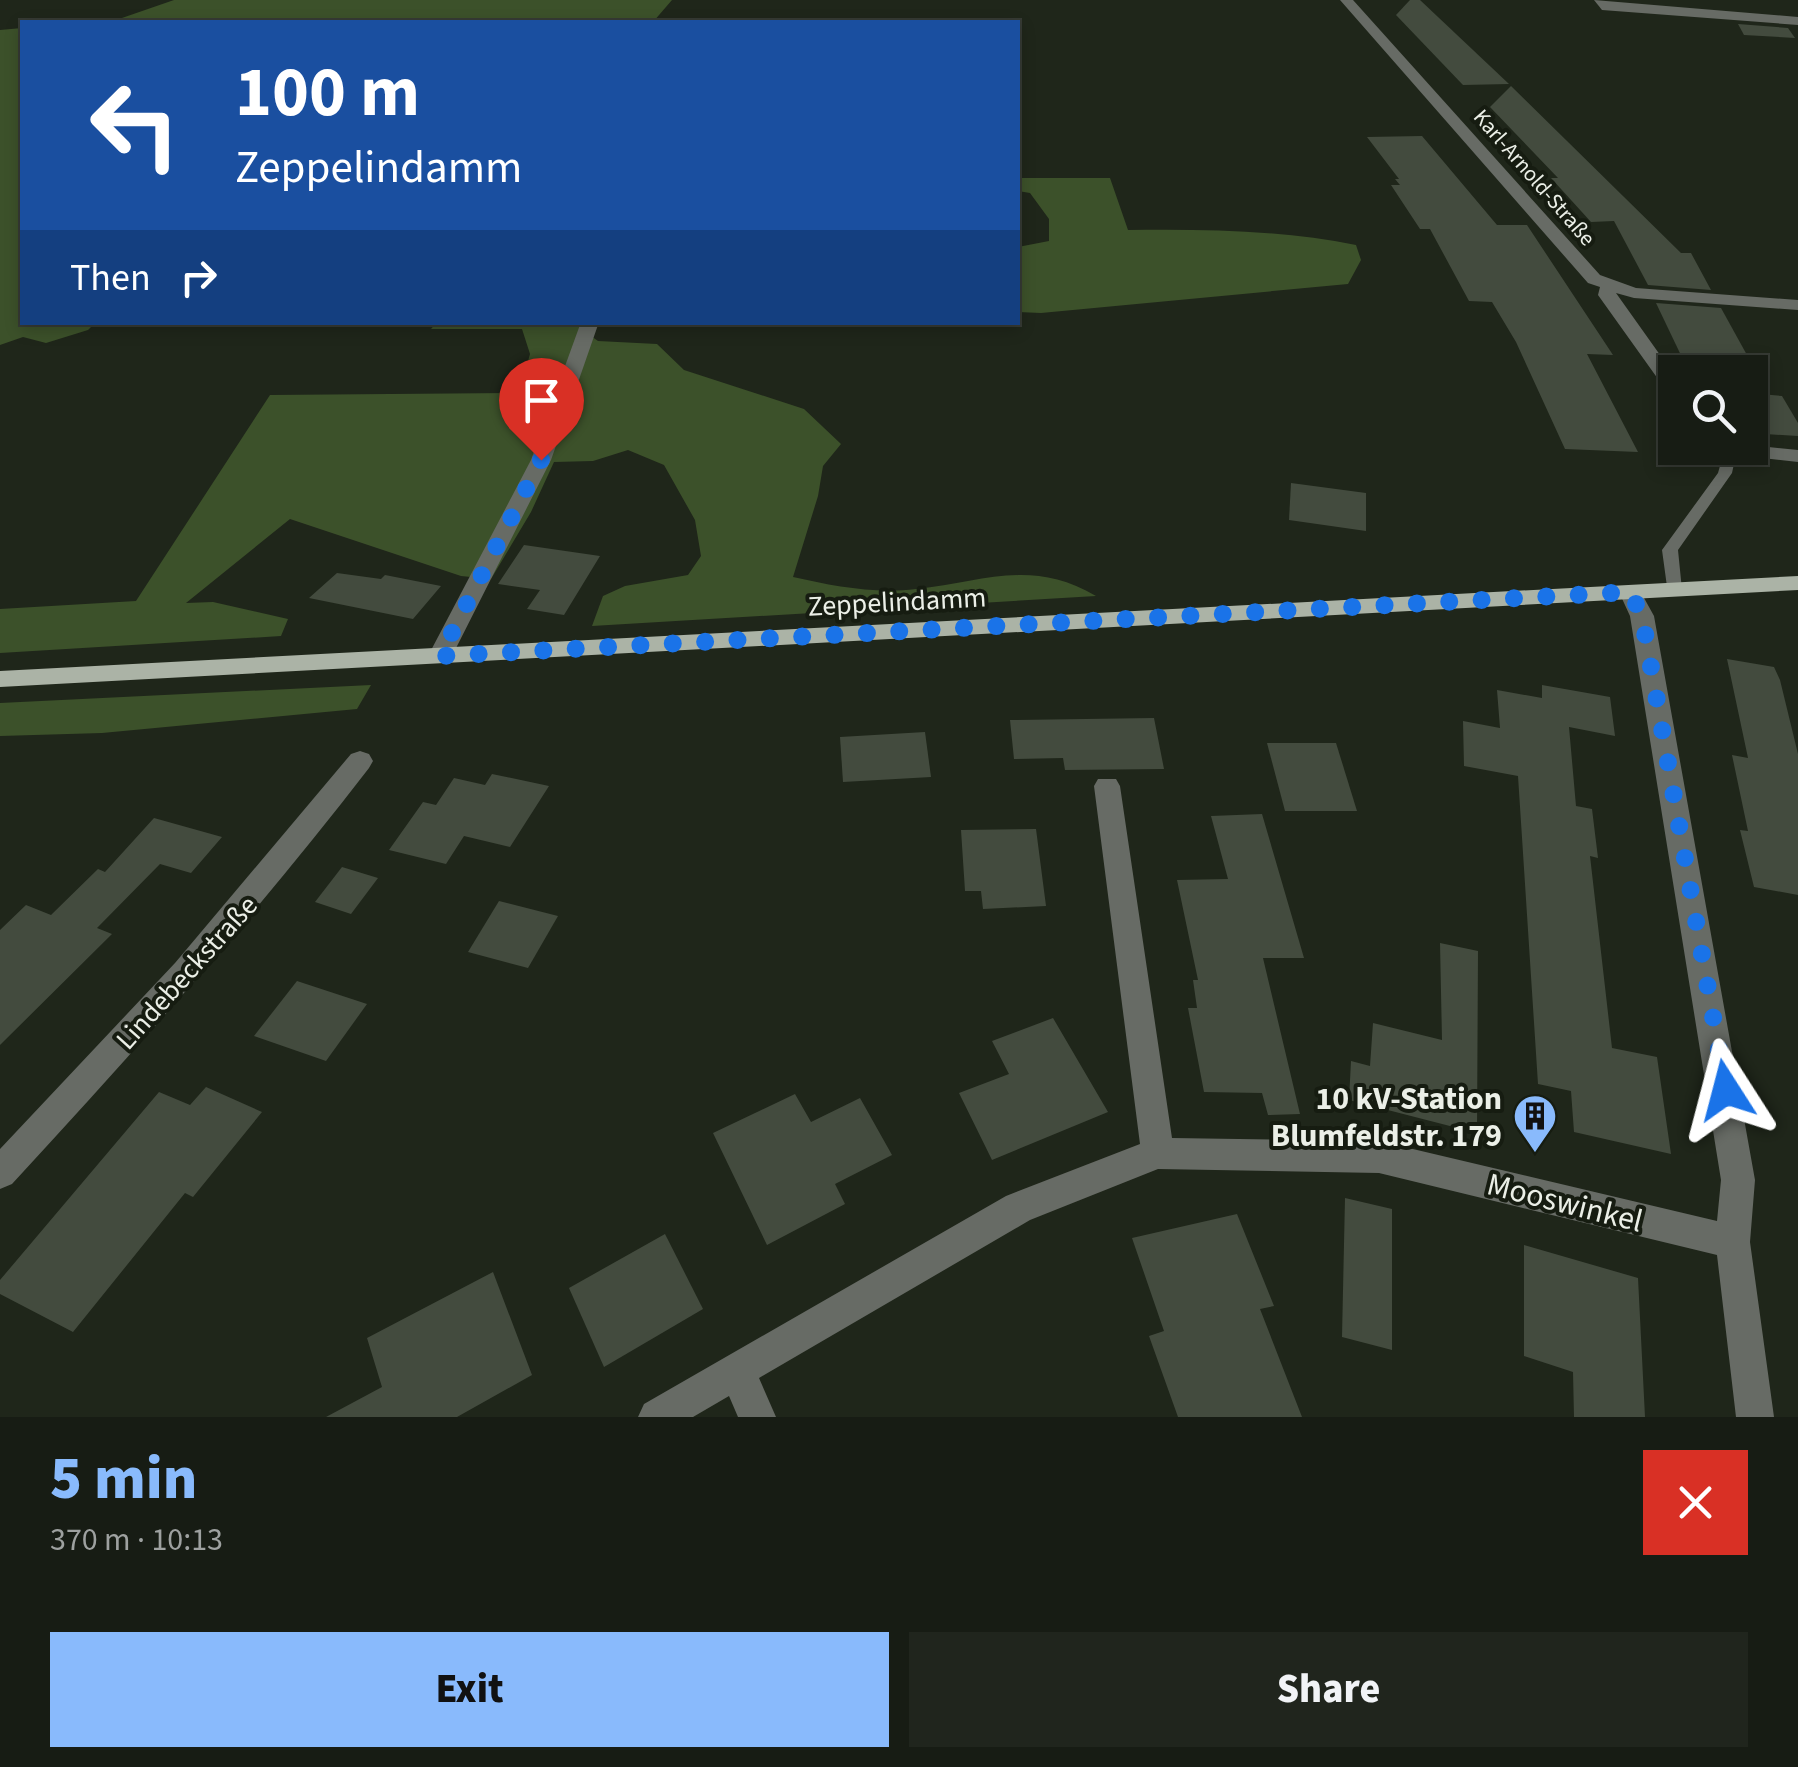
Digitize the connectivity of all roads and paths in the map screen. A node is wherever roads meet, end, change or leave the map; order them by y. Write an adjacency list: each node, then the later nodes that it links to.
1 (1346, 0): 6 (street, Karl-Arnold-Straße)
2 (1600, 0): 4 (street)
3 (1714, 0): 4 (street)
4 (1722, 16): 5 (street)
5 (1798, 22)
6 (1609, 287): 7 (street); 9 (street, Karl-Arnold-Straße)
7 (1798, 306)
8 (589, 325): 16 (street)
9 (1658, 366)
10 (1768, 453): 11 (street)
11 (1798, 456)
12 (1726, 465): 14 (lane)
13 (1798, 583): 14 (main road, Zeppelindamm)
14 (1674, 590): 15 (main road, Zeppelindamm)
15 (1630, 592): 16 (main road, Zeppelindamm); 22 (street)
16 (440, 656): 17 (main road, Zeppelindamm)
17 (0, 679)
18 (360, 760): 21 (street, Lindebeckstraße)
19 (1108, 786): 20 (street)
20 (1158, 1153): 22 (street, Mooswinkel); 23 (street, Mooswinkel)
21 (0, 1174)
22 (1732, 1242): 26 (street)
23 (736, 1371): 24 (street, Mooswinkel); 25 (street)
24 (657, 1417)
25 (757, 1417)
26 (1755, 1417)

